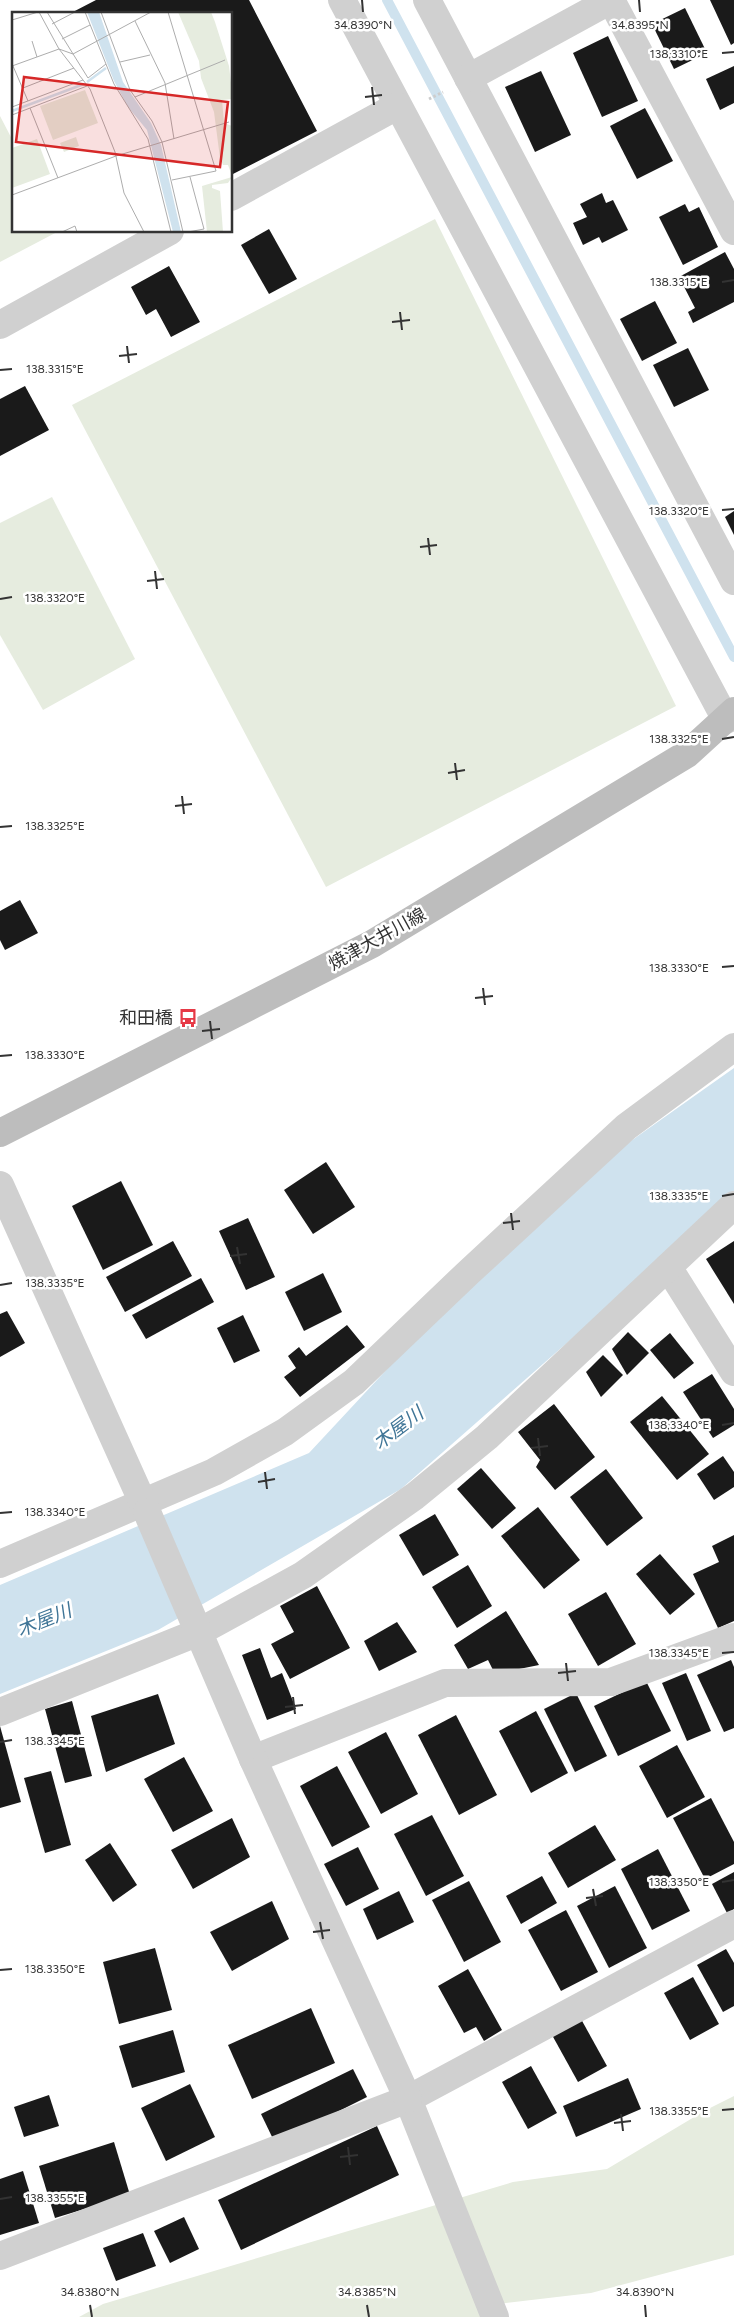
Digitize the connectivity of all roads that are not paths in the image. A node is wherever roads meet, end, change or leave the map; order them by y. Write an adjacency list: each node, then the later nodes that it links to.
1 (342, 0): 5 (street)
2 (427, 0): 4 (street)
3 (611, 0): 4 (street); 7 (street)
4 (468, 78): 10 (street)
5 (400, 110): 6 (street); 11 (street)
6 (232, 196)
7 (734, 231)
8 (168, 232): 9 (street)
9 (0, 325)
10 (734, 581)
11 (730, 716): 13 (main road, 焼津大井川線)
12 (734, 1047): 18 (street)
13 (0, 1133)
14 (0, 1185): 18 (street)
15 (734, 1205): 16 (street)
16 (668, 1267): 17 (street); 20 (street)
17 (734, 1372)
18 (145, 1507): 19 (street); 20 (street)
19 (0, 1564)
20 (200, 1632): 22 (street); 23 (street)
21 (734, 1637): 23 (street)
22 (0, 1712)
23 (253, 1759): 25 (street)
24 (734, 1924): 25 (street)
25 (408, 2099): 26 (street); 27 (street)
26 (0, 2256)
27 (495, 2317)

